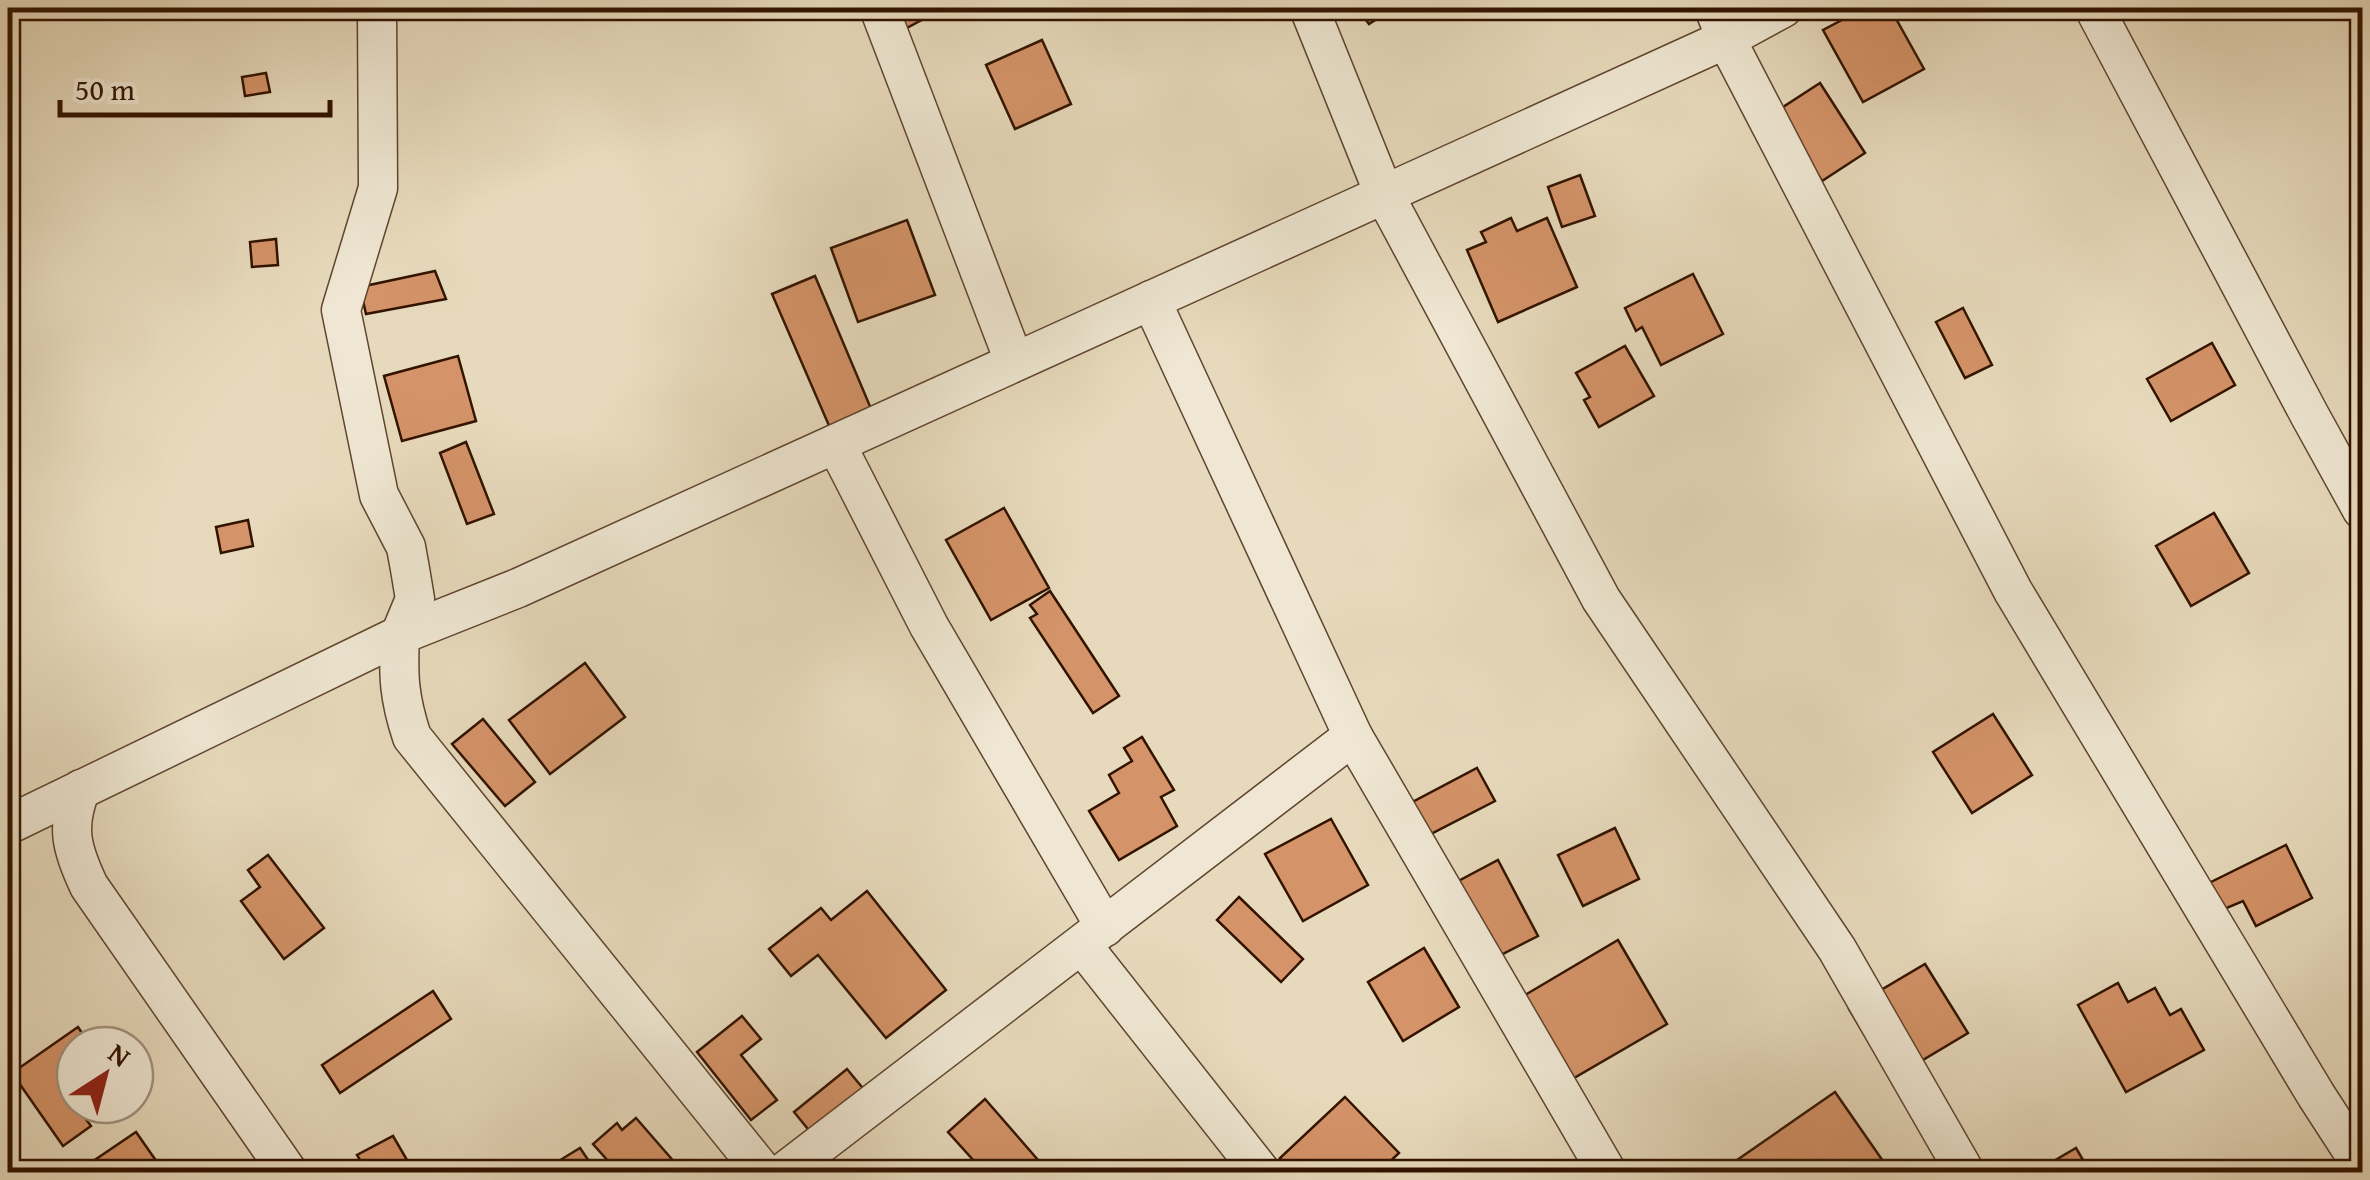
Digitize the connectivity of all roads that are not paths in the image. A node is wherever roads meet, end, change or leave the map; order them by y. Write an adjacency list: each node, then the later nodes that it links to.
1 (377, 8): 12 (street)
2 (880, 8): 9 (street)
3 (1309, 8): 7 (street)
4 (1783, 8): 6 (street)
5 (2094, 8): 11 (street)
6 (1720, 23): 7 (street); 17 (street)
7 (1384, 194): 8 (street); 23 (street)
8 (1151, 300): 9 (street); 13 (street)
9 (1014, 361): 10 (street)
10 (836, 444): 12 (street); 16 (street)
11 (2362, 510)
12 (400, 635): 14 (street); 19 (street)
13 (1353, 736): 16 (street); 22 (street)
14 (81, 789): 15 (street); 18 (street)
15 (8, 824)
16 (1093, 936): 20 (street); 21 (street)
17 (2362, 1166)
18 (288, 1172)
19 (763, 1172)
20 (784, 1172)
21 (1261, 1172)
22 (1607, 1172)
23 (1965, 1172)

